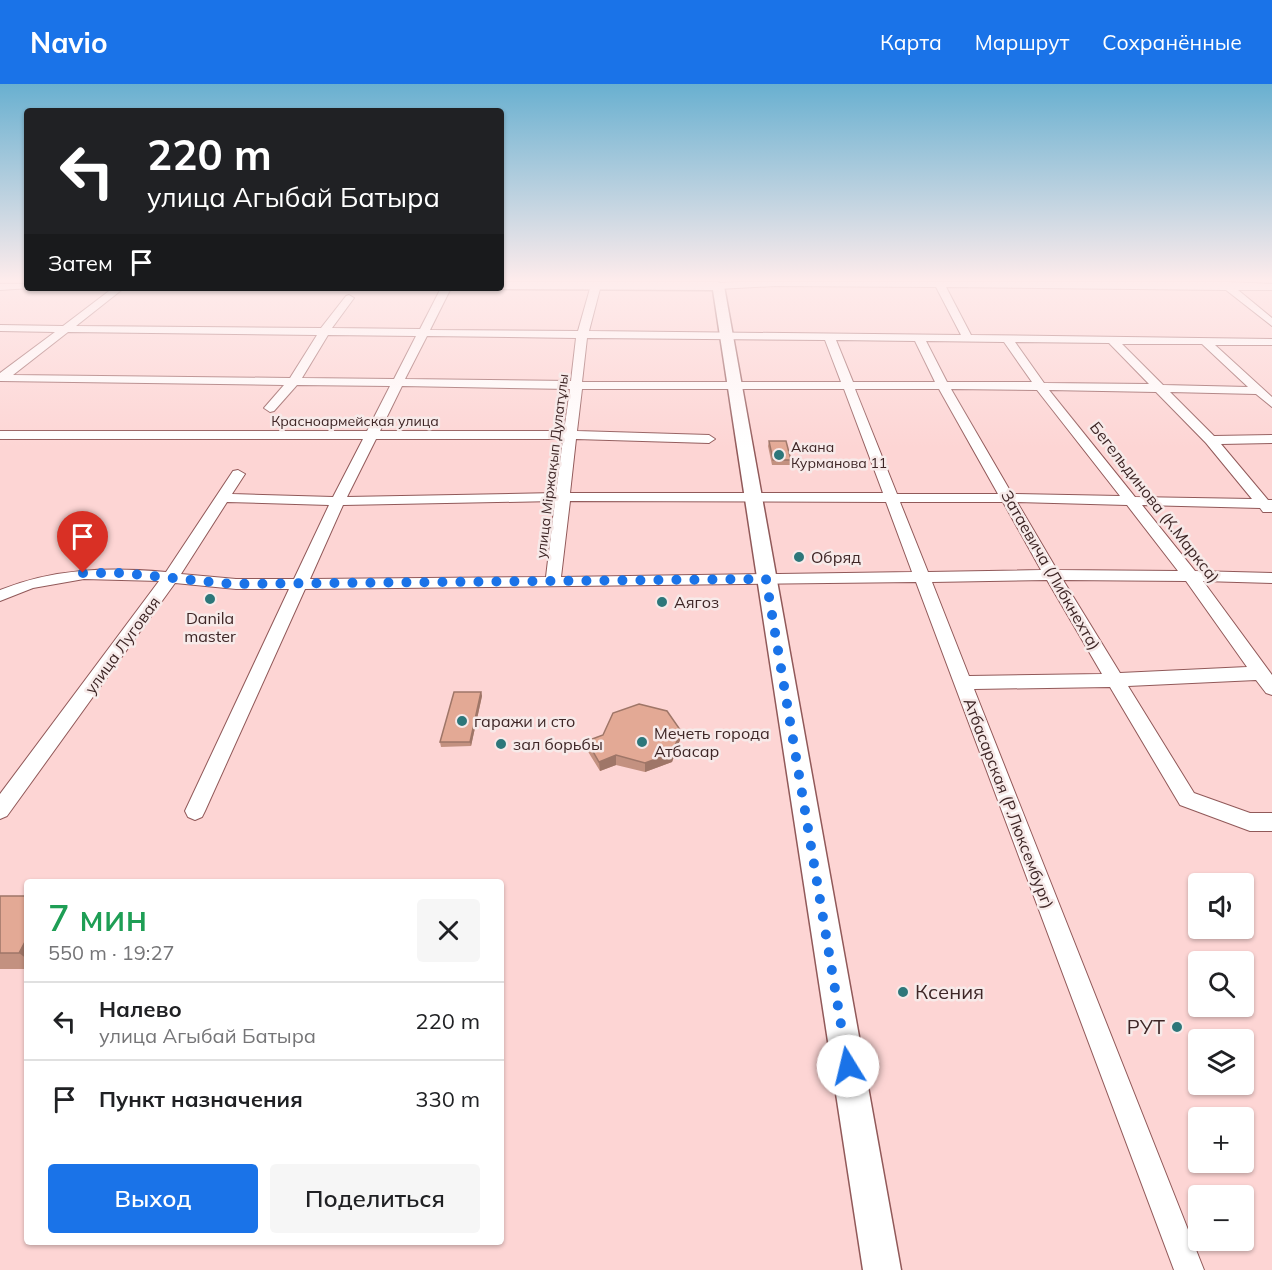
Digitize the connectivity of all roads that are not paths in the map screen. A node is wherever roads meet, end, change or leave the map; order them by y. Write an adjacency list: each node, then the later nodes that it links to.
1 (53, 337): 14 (street)
2 (321, 337): 15 (street)
3 (421, 337): 16 (street)
4 (582, 337): 17 (street, улица Міржақып Дулатұлы)
5 (726, 337): 20 (main road)
6 (830, 337): 18 (street, Атбасарская (Р.Люксембург))
7 (890, 337): 8 (street)
8 (920, 338): 9 (street); 19 (street, Затаевича (Либкнехта))
9 (968, 339): 10 (street)
10 (1008, 340): 11 (street); 21 (street, Бегельдинова (К.Маркса))
11 (1113, 341): 12 (street); 22 (street)
12 (1206, 342): 13 (street); 23 (street)
13 (1272, 342)
14 (0, 378): 15 (street)
15 (294, 381): 16 (street); 25 (street)
16 (398, 384): 17 (street); 28 (street)
17 (577, 385): 20 (street); 27 (street, улица Міржақып Дулатұлы)
18 (848, 385): 19 (street); 20 (street); 36 (street, Атбасарская (Р.Люксембург))
19 (943, 386): 21 (street); 37 (street, Затаевича (Либкнехта))
20 (733, 387): 35 (main road)
21 (1041, 387): 22 (street); 39 (street, Бегельдинова (К.Маркса))
22 (1157, 388): 23 (street); 31 (street)
23 (1258, 391): 24 (street)
24 (1272, 403)
25 (270, 408)
26 (0, 435): 28 (street, Красноармейская улица)
27 (571, 435): 28 (street, Красноармейская улица); 29 (street, Красноармейская улица); 33 (street, улица Міржақып Дулатұлы)
28 (372, 437): 38 (street)
29 (709, 439)
30 (1272, 439): 31 (street)
31 (1211, 440): 40 (street)
32 (238, 474): 34 (street, улица Луговая)
33 (563, 497): 35 (street); 38 (street); 47 (street, улица Міржақып Дулатұлы)
34 (222, 498): 38 (street); 44 (street, улица Луговая)
35 (752, 498): 36 (street); 46 (main road)
36 (892, 498): 37 (street); 42 (street, Атбасарская (Р.Люксембург))
37 (1009, 498): 39 (street); 43 (street, Затаевича (Либкнехта))
38 (338, 501): 48 (street)
39 (1132, 501): 40 (street); 41 (street, Бегельдинова (К.Маркса))
40 (1269, 507)
41 (1190, 575): 43 (street); 45 (street); 50 (street, Бегельдинова (К.Маркса))
42 (921, 576): 43 (street); 46 (street); 52 (street, Атбасарская (Р.Люксембург))
43 (1053, 577): 51 (street, Затаевича (Либкнехта))
44 (170, 578): 48 (street); 49 (street); 54 (street, улица Луговая)
45 (1272, 578)
46 (766, 579): 47 (street); 57 (main road)
47 (553, 581): 48 (street)
48 (301, 584): 55 (street)
49 (0, 596)
50 (1261, 673): 51 (street); 53 (street, Бегельдинова (К.Маркса))
51 (1115, 680): 52 (street); 56 (street, Затаевича (Либкнехта))
52 (963, 683): 58 (street, Атбасарская (Р.Люксембург))
53 (1272, 688)
54 (0, 810)
55 (195, 811)
56 (1272, 822)
57 (882, 1270)
58 (1189, 1270)

